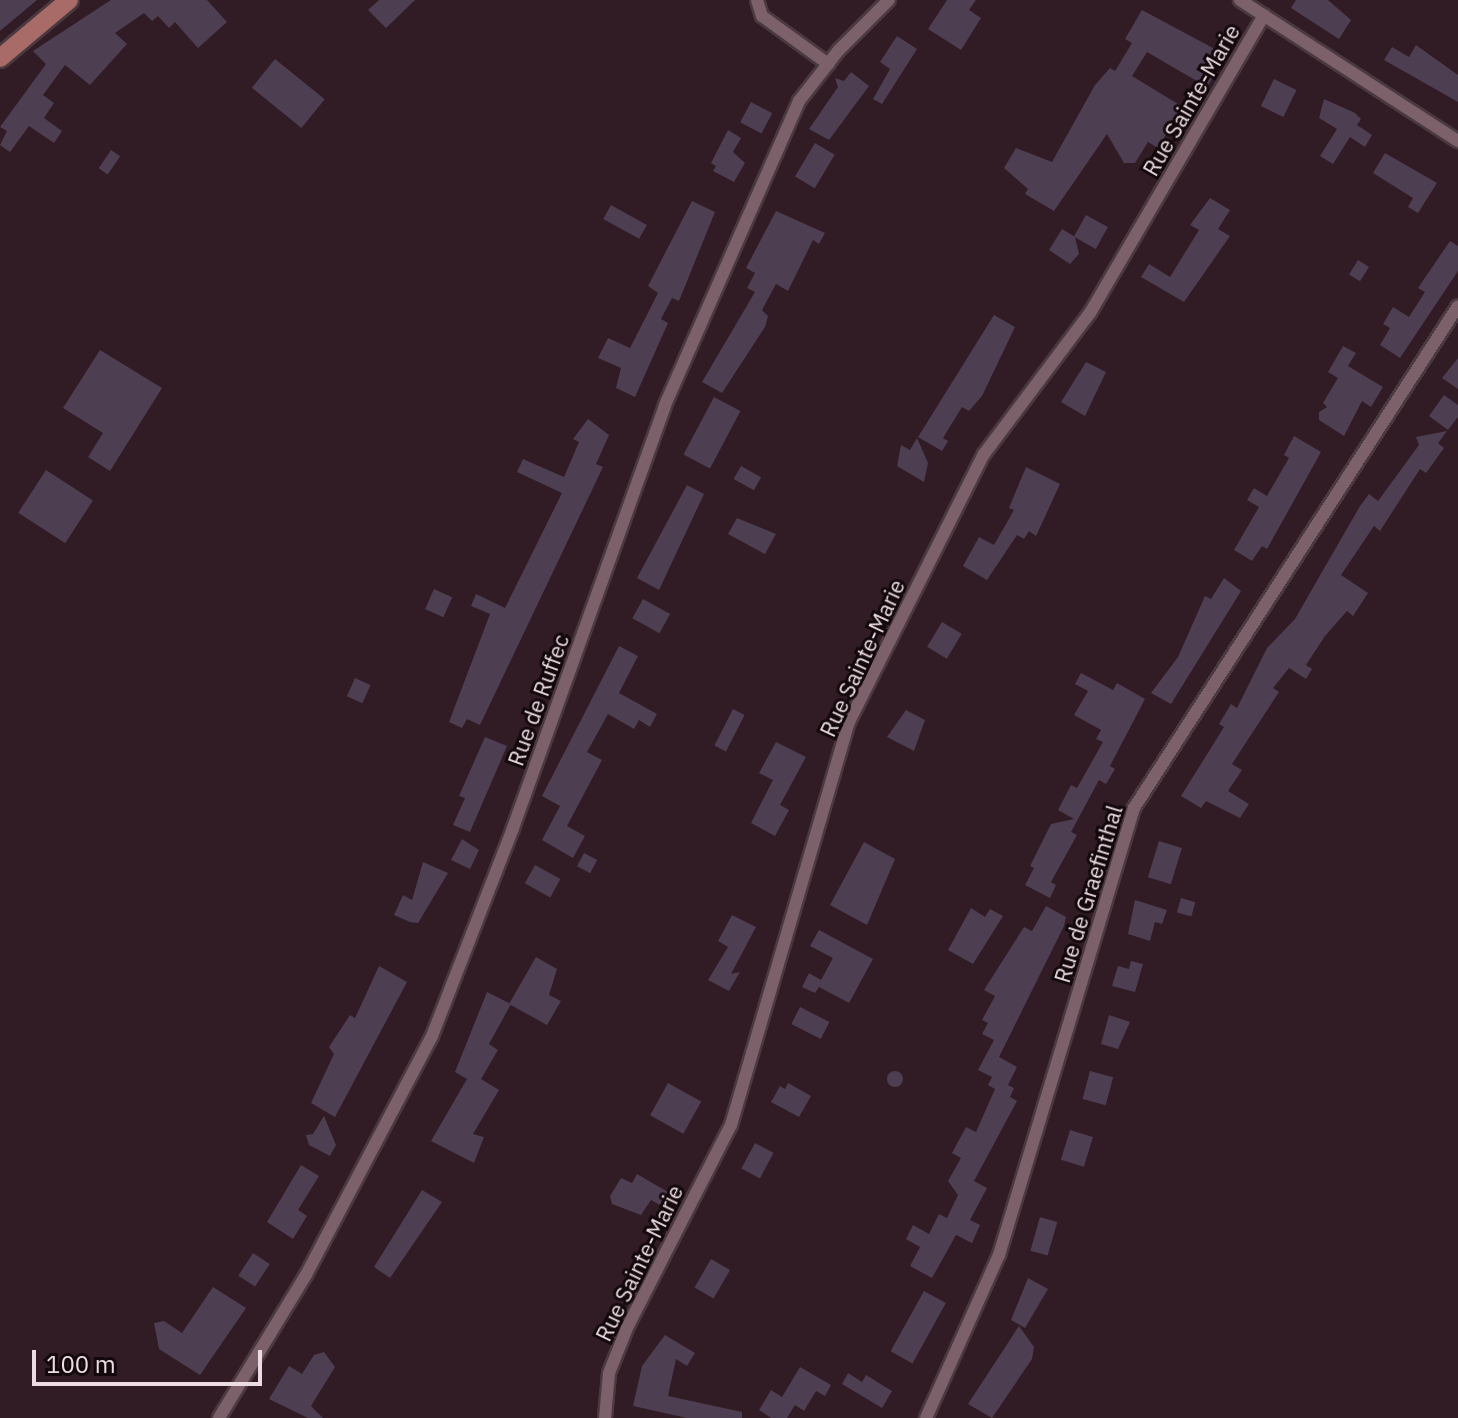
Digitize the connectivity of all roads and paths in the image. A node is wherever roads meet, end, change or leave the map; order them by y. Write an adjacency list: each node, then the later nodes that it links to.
1 (69, 0): 6 (main road)
2 (757, 0): 7 (street)
3 (889, 0): 7 (street, Rue de Ruffec)
4 (1240, 0): 5 (street)
5 (1264, 15): 8 (street); 11 (street, Rue Sainte-Marie)
6 (0, 58)
7 (828, 64): 10 (street, Rue de Ruffec)
8 (1458, 141)
9 (1458, 306): 12 (street, Rue de Graefinthal)
10 (219, 1418)
11 (605, 1418)
12 (926, 1418)

